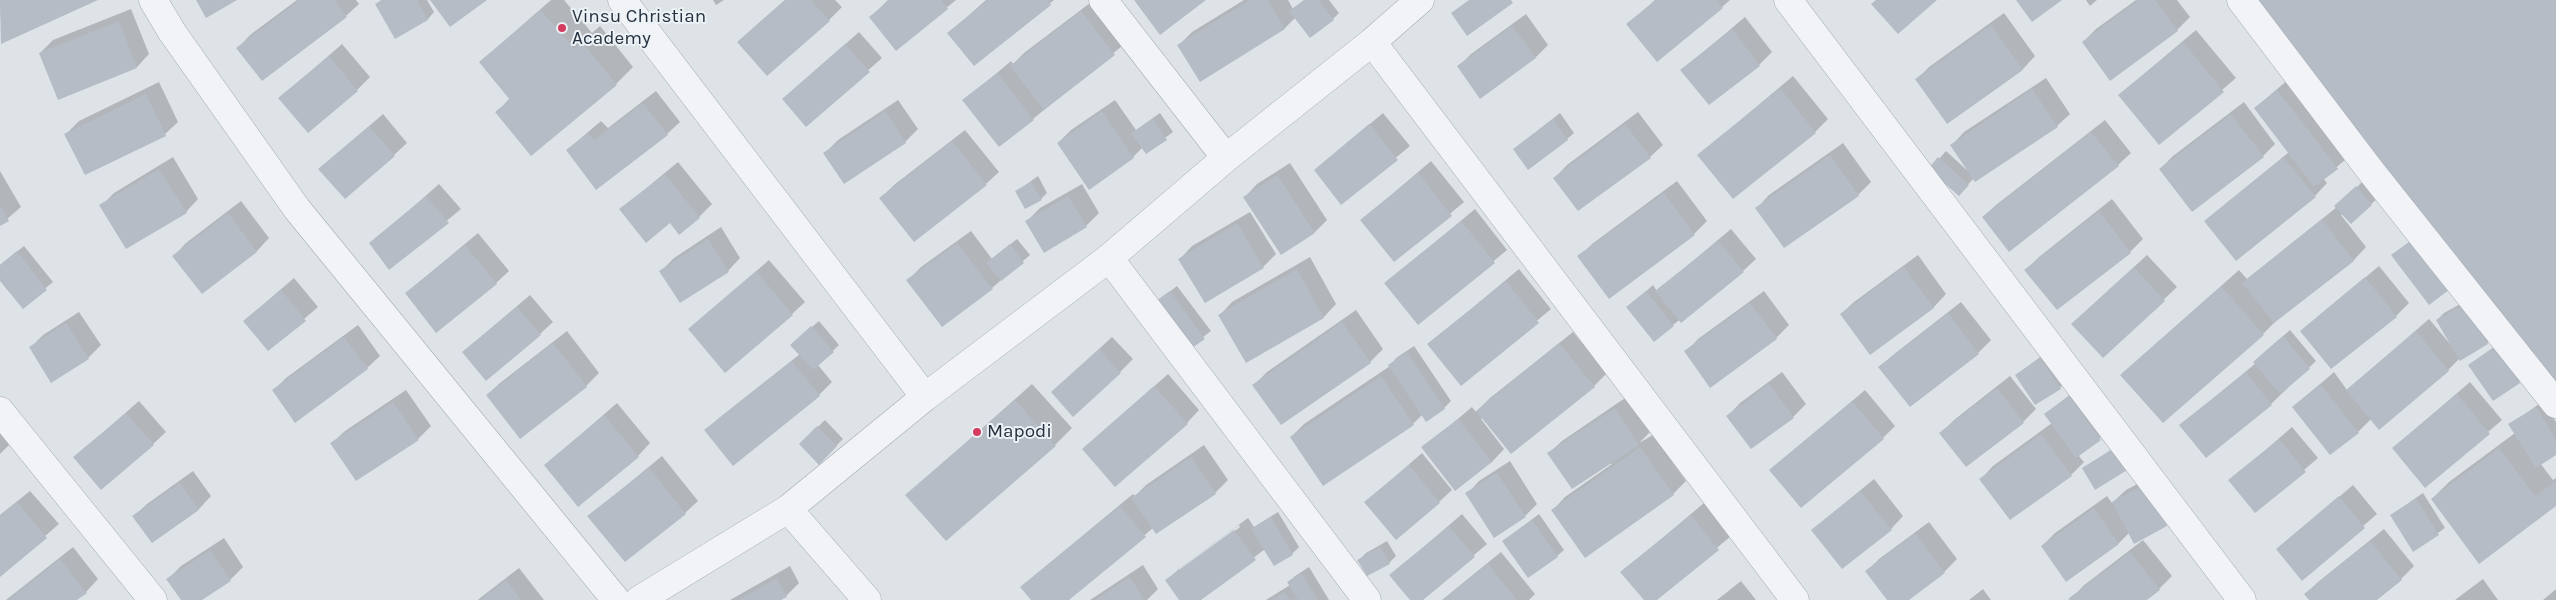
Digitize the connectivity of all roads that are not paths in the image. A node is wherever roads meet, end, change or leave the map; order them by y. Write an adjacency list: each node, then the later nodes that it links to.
1 (153, 0): 15 (street)
2 (622, 0): 10 (street)
3 (1103, 0): 8 (street)
4 (1420, 0): 7 (street)
5 (1788, 0): 20 (street)
6 (2242, 0): 11 (street)
7 (1372, 42): 8 (street); 19 (street)
8 (1226, 158): 9 (street)
9 (1109, 258): 10 (street); 18 (street)
10 (925, 397): 13 (street)
11 (2556, 404)
12 (0, 411): 14 (street)
13 (788, 510): 16 (street); 17 (street)
14 (153, 600)
15 (616, 600)
16 (639, 600)
17 (867, 600)
18 (1367, 600)
19 (1795, 600)
20 (2242, 600)

